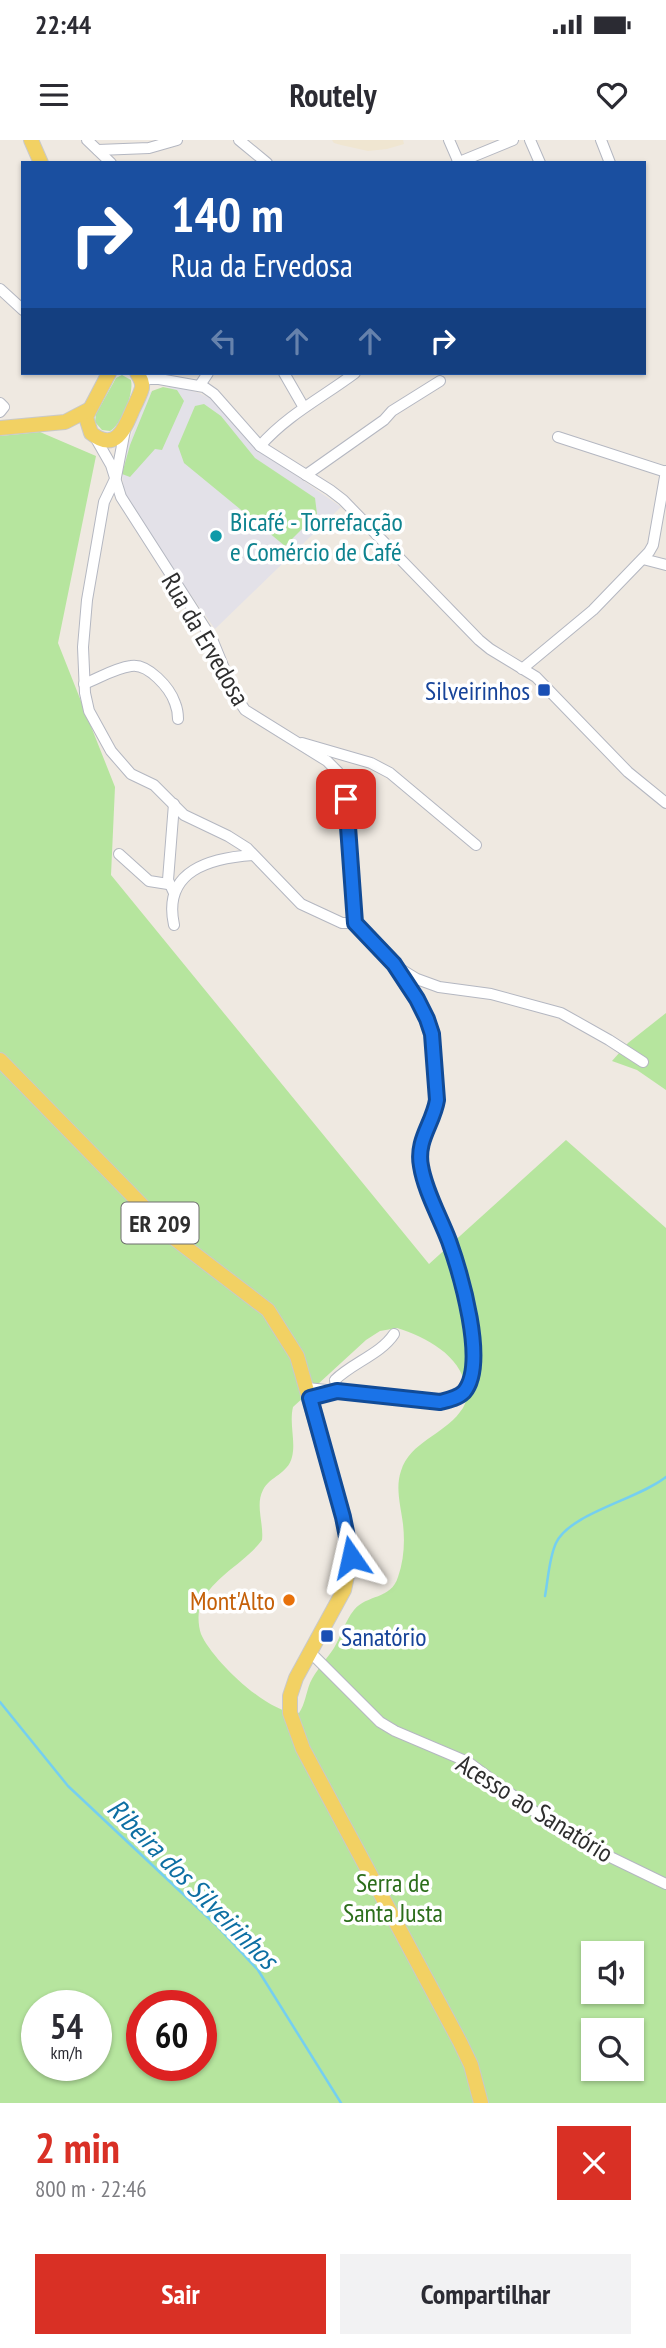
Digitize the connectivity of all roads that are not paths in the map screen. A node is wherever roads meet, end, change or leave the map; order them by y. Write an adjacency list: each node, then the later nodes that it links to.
1 (32, 140): 11 (main road)
2 (87, 140): 10 (street)
3 (177, 140): 10 (street)
4 (239, 140): 9 (street)
5 (449, 140): 14 (street)
6 (513, 140): 15 (street)
7 (530, 140): 16 (street)
8 (601, 140): 17 (street)
9 (249, 144): 13 (street)
10 (98, 150): 12 (street)
11 (40, 161)
12 (109, 161)
13 (265, 161)
14 (457, 161)
15 (463, 161)
16 (539, 161)
17 (609, 161)
18 (0, 289): 19 (street)
19 (21, 308)
20 (108, 375): 31 (main road)
21 (207, 375): 27 (street)
22 (285, 375): 30 (street)
23 (352, 375): 30 (street)
24 (146, 376): 25 (street); 28 (main road)
25 (172, 381): 27 (street); 28 (street)
26 (440, 381): 40 (street)
27 (200, 386): 38 (street)
28 (136, 401): 35 (main road)
29 (0, 403): 32 (street)
30 (303, 406): 38 (street)
31 (88, 410): 33 (main road); 36 (main road)
32 (0, 412)
33 (52, 424): 34 (main road); 36 (main road)
34 (0, 428)
35 (125, 430): 36 (main road); 41 (street)
36 (92, 433): 41 (street, Rua da Ervedosa)
37 (558, 437): 39 (street)
38 (260, 446): 40 (street)
39 (666, 474): 42 (street)
40 (306, 475): 44 (street)
41 (116, 477): 45 (street); 47 (street, Rua da Ervedosa)
42 (643, 559): 43 (street); 44 (street)
43 (666, 565)
44 (522, 669): 48 (street)
45 (84, 684): 46 (street); 49 (street)
46 (178, 719)
47 (293, 741): 50 (street); 56 (street, Rua da Ervedosa)
48 (666, 803)
49 (174, 804): 52 (street); 53 (street)
50 (476, 845)
51 (119, 854): 55 (street)
52 (254, 855): 54 (street); 56 (street)
53 (171, 857): 54 (street); 55 (street)
54 (193, 870): 55 (street)
55 (171, 888): 57 (street)
56 (355, 923): 58 (street)
57 (174, 925)
58 (394, 964): 60 (street); 62 (street)
59 (0, 1060): 63 (main road, ER 209)
60 (643, 1062)
61 (394, 1334): 62 (street)
62 (337, 1391): 63 (street)
63 (308, 1393): 64 (main road)
64 (310, 1652): 65 (street, Acesso ao Sanatório); 66 (main road)
65 (666, 1884)
66 (481, 2103)

